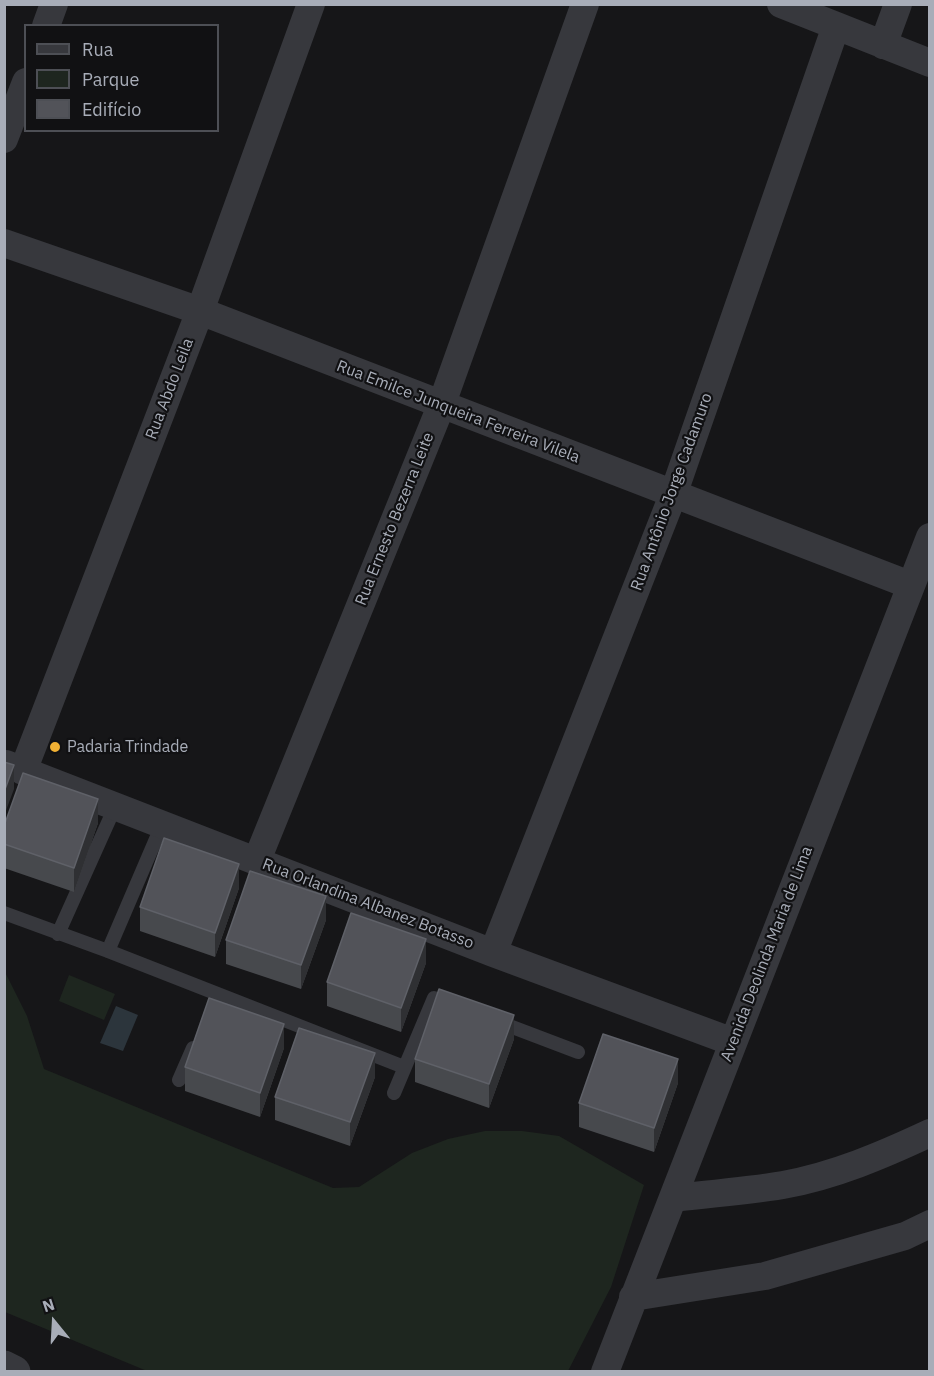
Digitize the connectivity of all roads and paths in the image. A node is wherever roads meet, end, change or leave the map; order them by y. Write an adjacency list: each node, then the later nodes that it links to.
1 (54, 4): 6 (street)
2 (311, 4): 13 (street, Rua Abdo Leila)
3 (585, 4): 14 (street, Rua Ernesto Bezerra Leite)
4 (782, 4): 7 (street)
5 (898, 4): 8 (street)
6 (47, 24)
7 (836, 26): 8 (street); 15 (street, Rua Antônio Jorge Cadamuro)
8 (883, 45): 9 (street)
9 (930, 63)
10 (24, 87): 11 (street)
11 (4, 139)
12 (4, 243): 13 (street, Rua Emilce Junqueira Ferreira Vilela)
13 (200, 311): 14 (street, Rua Emilce Junqueira Ferreira Vilela); 18 (street, Rua Abdo Leila)
14 (441, 406): 15 (street, Rua Emilce Junqueira Ferreira Vilela); 21 (street, Rua Ernesto Bezerra Leite)
15 (673, 495): 17 (street, Rua Emilce Junqueira Ferreira Vilela); 25 (street, Rua Antônio Jorge Cadamuro)
16 (930, 537): 17 (street, Avenida Deolinda Maria de Lima)
17 (910, 585): 29 (street, Avenida Deolinda Maria de Lima)
18 (14, 767): 19 (street, Rua Orlandina Albanez Botasso)
19 (115, 807): 20 (street, Rua Orlandina Albanez Botasso); 23 (lane)
20 (162, 825): 21 (street, Rua Orlandina Albanez Botasso); 24 (lane)
21 (256, 860): 25 (street, Rua Orlandina Albanez Botasso)
22 (4, 914): 23 (lane)
23 (58, 934): 24 (lane)
24 (108, 951): 31 (lane)
25 (493, 953): 29 (street, Rua Orlandina Albanez Botasso)
26 (467, 1010): 31 (lane)
27 (489, 1019): 30 (lane)
28 (198, 1037): 32 (lane)
29 (733, 1042): 35 (street, Avenida Deolinda Maria de Lima)
30 (578, 1052)
31 (404, 1067): 33 (lane)
32 (179, 1080)
33 (394, 1093)
34 (930, 1133): 35 (street)
35 (673, 1198): 37 (street, Avenida Deolinda Maria de Lima)
36 (930, 1224): 37 (street)
37 (633, 1297): 40 (street, Avenida Deolinda Maria de Lima)
38 (4, 1367): 39 (street)
39 (14, 1371)
40 (605, 1371)

